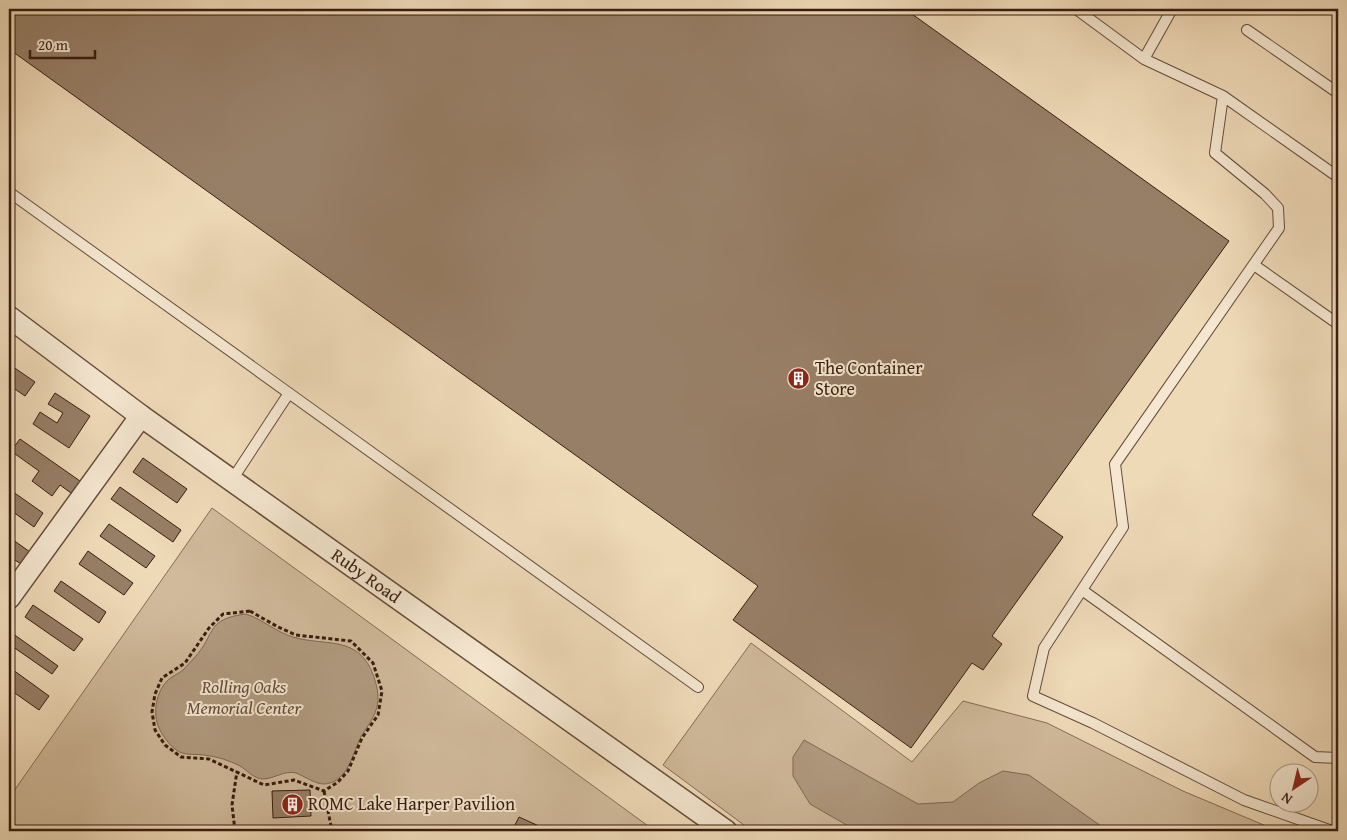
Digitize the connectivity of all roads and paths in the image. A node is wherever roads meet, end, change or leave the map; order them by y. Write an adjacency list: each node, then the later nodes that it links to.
1 (1076, 9): 4 (lane)
2 (1172, 9): 4 (lane)
3 (1247, 30): 5 (lane)
4 (1144, 59): 6 (lane)
5 (1338, 93)
6 (1223, 96): 7 (lane); 9 (lane)
7 (1338, 177)
8 (9, 192): 12 (lane)
9 (1254, 264): 11 (lane); 15 (lane)
10 (9, 317): 13 (street, Ruby Road)
11 (1338, 324)
12 (289, 393): 14 (lane); 17 (lane)
13 (141, 416): 14 (street, Ruby Road); 16 (street)
14 (232, 480): 23 (street, Ruby Road)
15 (1082, 590): 18 (lane); 24 (lane)
16 (9, 598)
17 (698, 688)
18 (1338, 758)
19 (237, 771): 20 (path); 20 (path); 21 (path)
20 (324, 791): 22 (path)
21 (235, 831)
22 (332, 831)
23 (726, 831)
24 (1332, 831)

